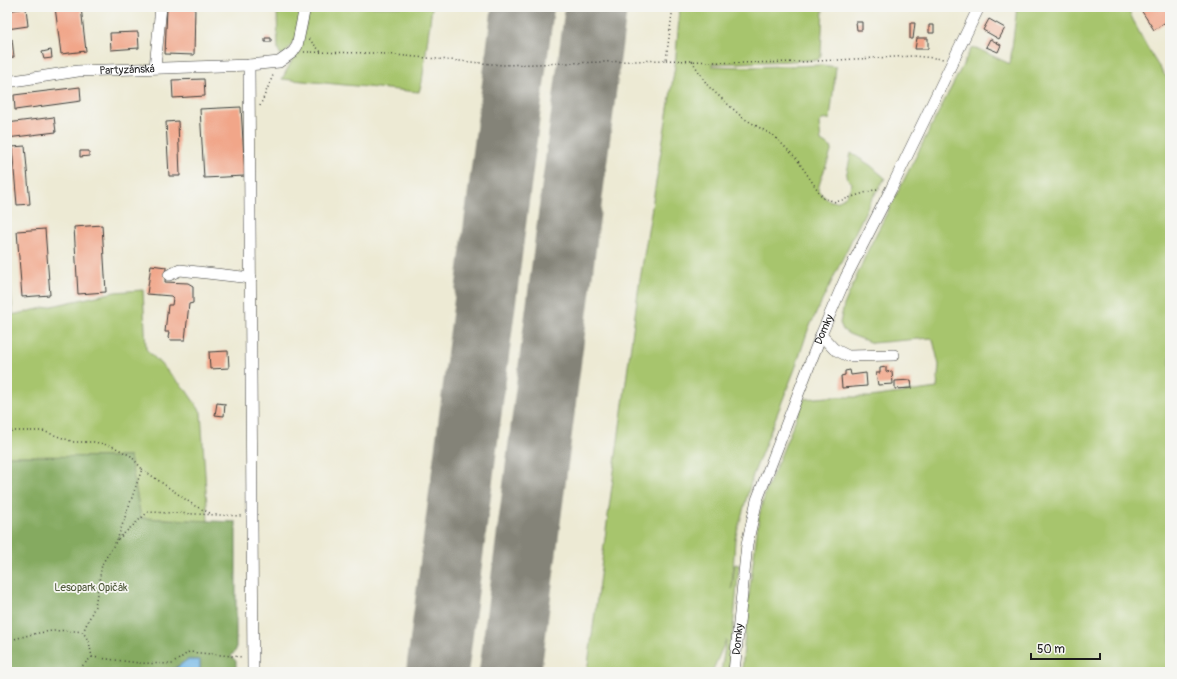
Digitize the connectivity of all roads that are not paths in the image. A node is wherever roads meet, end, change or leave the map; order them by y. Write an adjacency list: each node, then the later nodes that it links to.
1 (161, 7): 5 (street)
2 (305, 7): 4 (street, Partyzánská)
3 (979, 7): 9 (street, Domky)
4 (249, 65): 5 (street, Partyzánská); 8 (street)
5 (155, 68): 6 (street, Partyzánská)
6 (7, 82)
7 (168, 275): 8 (street)
8 (251, 278): 11 (street)
9 (821, 335): 10 (street); 12 (street, Domky)
10 (894, 355)
11 (253, 672)
12 (734, 672)

